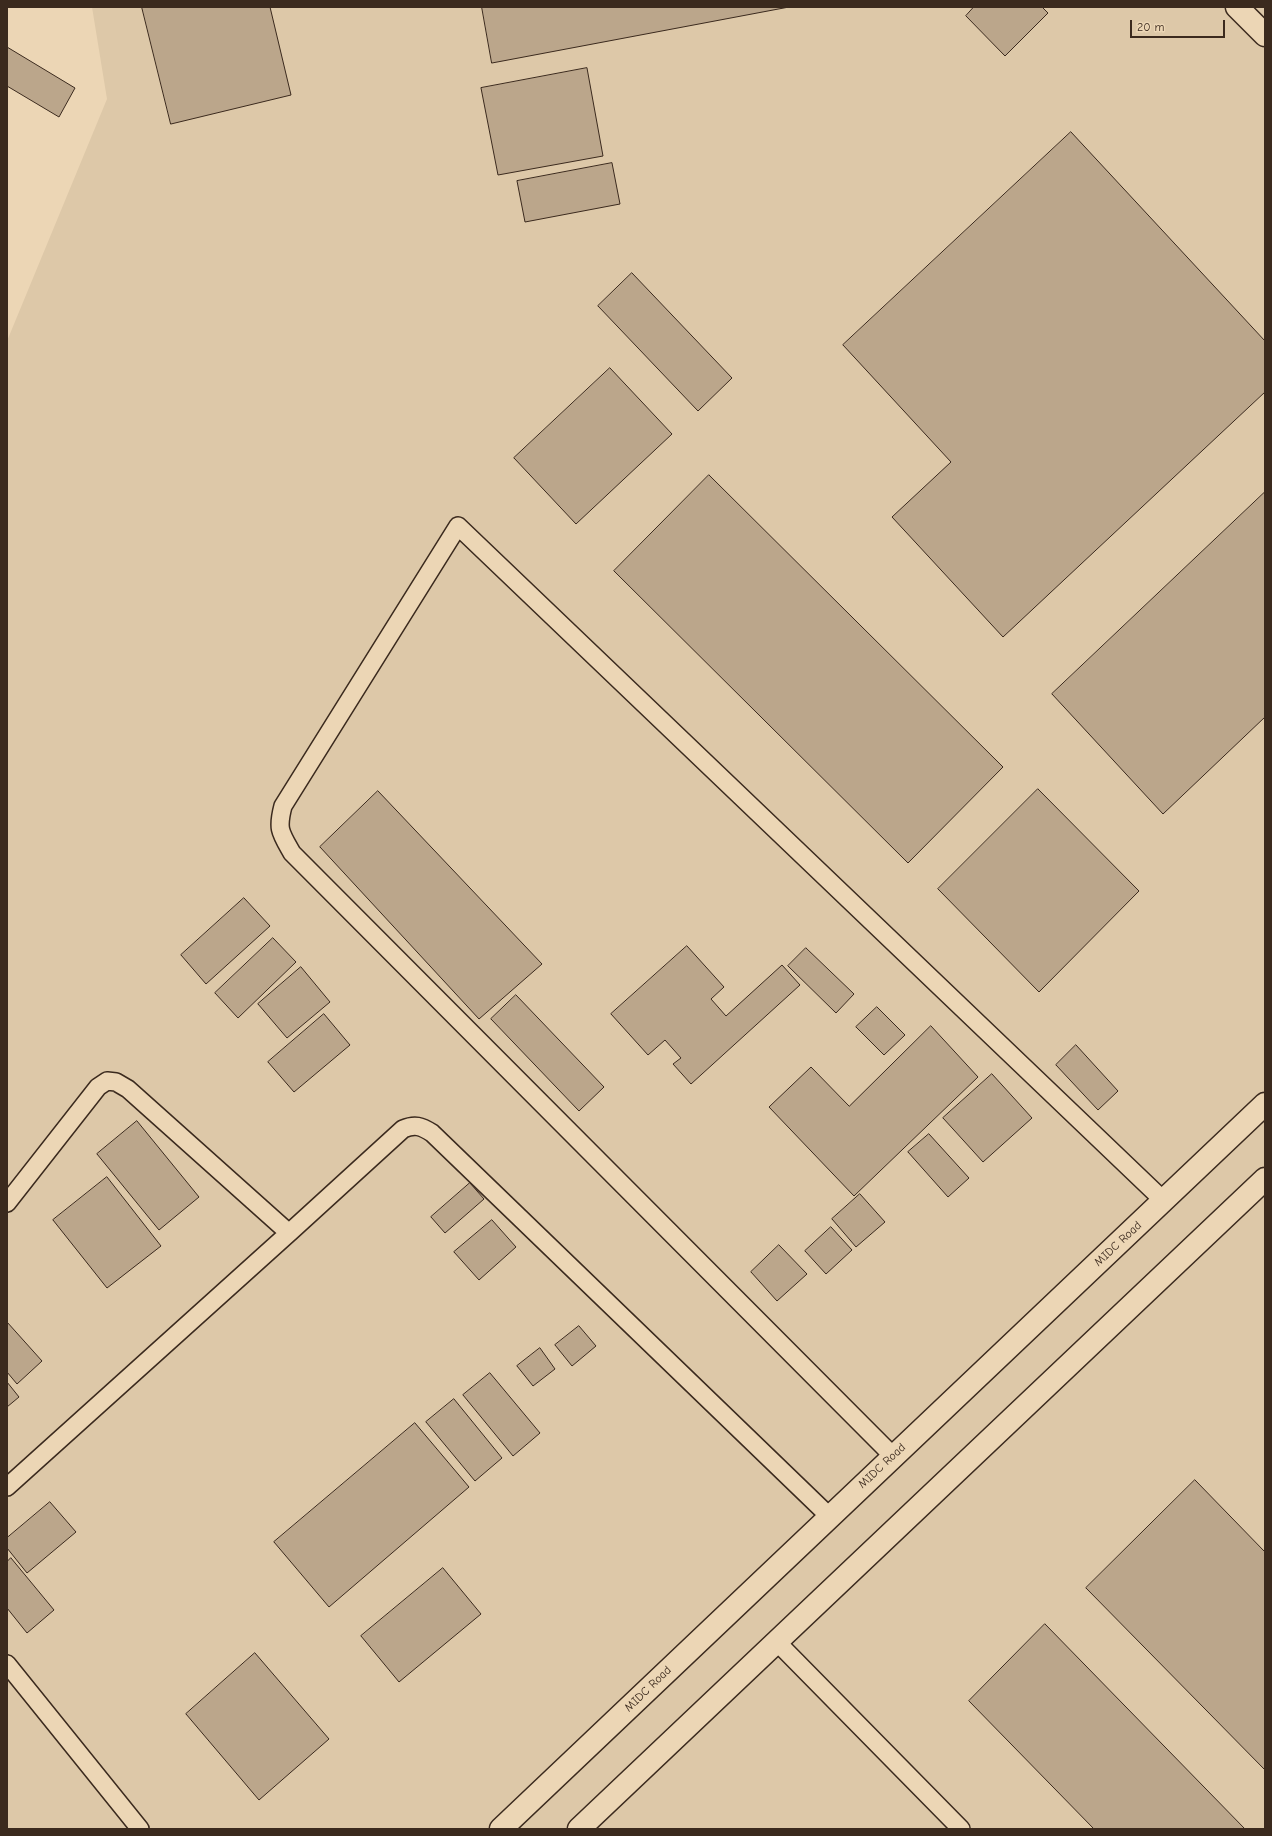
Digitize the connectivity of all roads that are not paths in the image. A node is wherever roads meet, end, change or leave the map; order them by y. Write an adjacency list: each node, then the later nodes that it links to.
1 (1237, 7): 2 (main road)
2 (1265, 35)
3 (1265, 1104): 5 (main road, MIDC Road)
4 (1265, 1179): 11 (main road)
5 (1164, 1201): 8 (main road, MIDC Road); 8 (lane)
6 (7, 1203): 7 (lane)
7 (289, 1233): 9 (lane); 10 (lane)
8 (893, 1456): 10 (main road, MIDC Road)
9 (7, 1487)
10 (829, 1516): 14 (main road, MIDC Road)
11 (776, 1641): 15 (main road); 16 (lane)
12 (7, 1664): 13 (lane)
13 (140, 1829)
14 (501, 1829)
15 (579, 1829)
16 (961, 1829)

